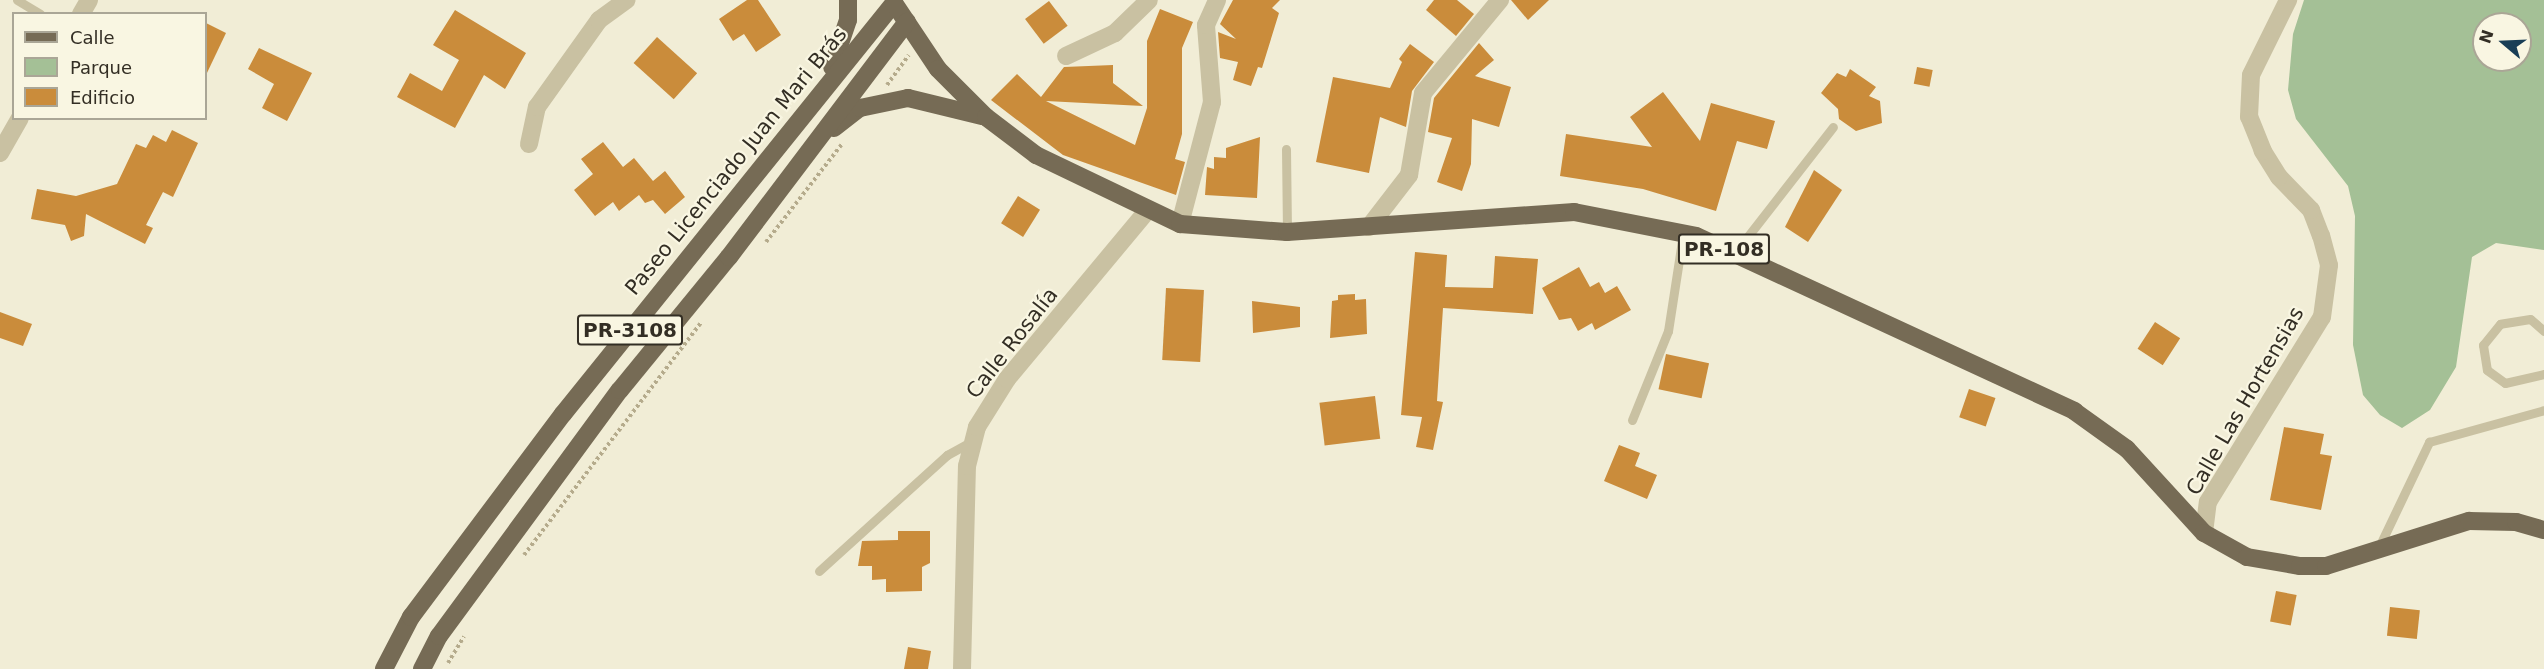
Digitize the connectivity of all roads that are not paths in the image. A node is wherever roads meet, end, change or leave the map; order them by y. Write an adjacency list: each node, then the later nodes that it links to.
1 (17, 0): 9 (lane)
2 (627, 0): 17 (street)
3 (848, 0): 12 (main road)
4 (1149, 0): 11 (street)
5 (1217, 0): 21 (street)
6 (1500, 0): 22 (street)
7 (2288, 0): 32 (street, Calle Las Hortensias)
8 (894, 3): 10 (main road, PR-108); 12 (main road, Paseo Licenciado Juan Mari Brás / PR-3108)
9 (37, 12)
10 (907, 22): 13 (main road, PR-108); 16 (main road, PR-3108)
11 (1066, 56)
12 (821, 92): 35 (main road, Paseo Licenciado Juan Mari Brás / PR-3108)
13 (986, 117): 16 (main road); 20 (main road, PR-108)
14 (19, 120): 19 (street)
15 (1833, 128): 25 (lane)
16 (820, 138): 36 (main road, PR-3108)
17 (529, 144)
18 (1286, 149): 23 (lane)
19 (0, 153)
20 (1148, 210): 21 (main road, PR-108); 30 (street, Calle Rosalía)
21 (1180, 224): 23 (main road, PR-108)
22 (1369, 227): 23 (main road, PR-108); 24 (main road, PR-108)
23 (1287, 232)
24 (1683, 234): 25 (main road, PR-108); 29 (lane)
25 (1734, 254): 32 (main road, PR-108)
26 (2544, 331): 27 (lane)
27 (2544, 374)
28 (2544, 410): 33 (lane)
29 (1632, 420)
30 (972, 441): 34 (lane); 37 (street, Calle Rosalía)
31 (2544, 530): 33 (main road, PR-108)
32 (2204, 533): 33 (main road, PR-108)
33 (2377, 551)
34 (819, 571)
35 (384, 669)
36 (422, 669)
37 (962, 669)

